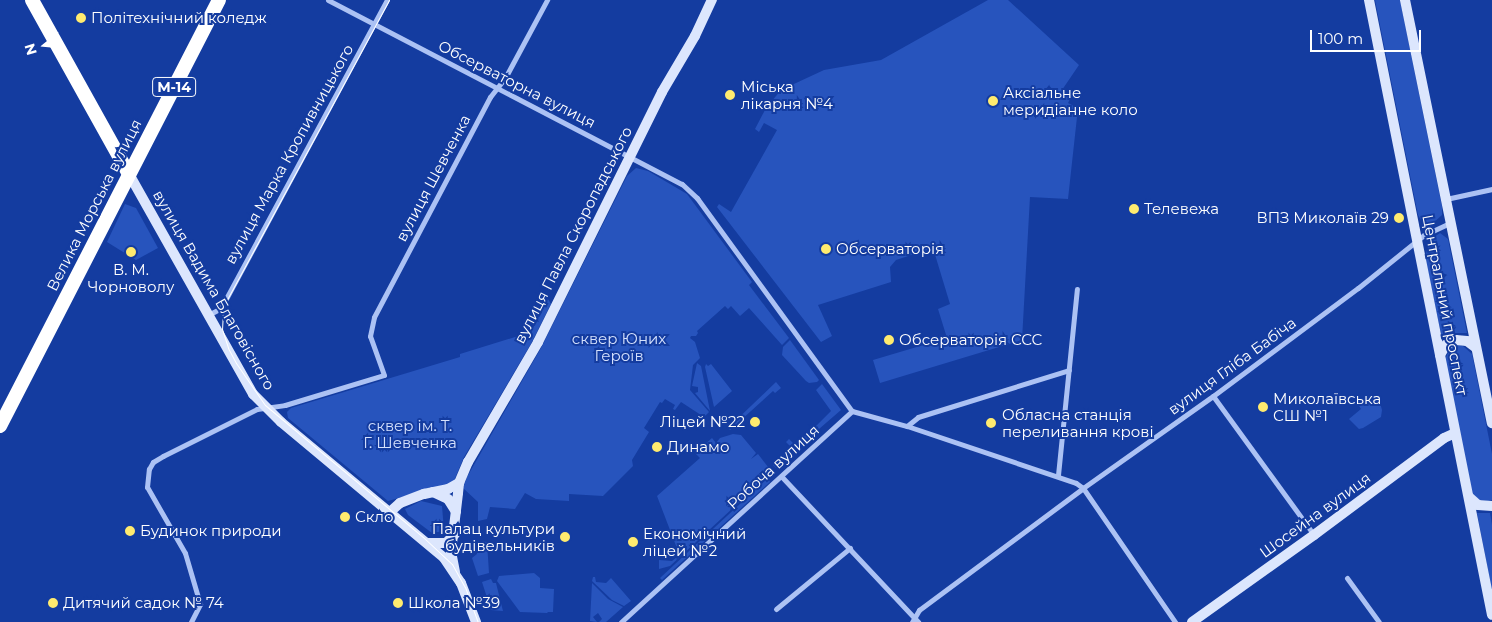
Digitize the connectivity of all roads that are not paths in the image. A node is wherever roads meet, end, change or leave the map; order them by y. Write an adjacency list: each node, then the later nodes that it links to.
1 (32, 0): 12 (highway, вулиця Вадима Благовісного)
2 (219, 0): 12 (highway, Велика Морська вулиця / М-14)
3 (328, 0): 9 (street, Обсерваторна вулиця)
4 (387, 0): 9 (street, вулиця Марка Кропивницького)
5 (547, 0): 10 (street, вулиця Шевченка)
6 (712, 0): 11 (street, вулиця Павла Скоропадського)
7 (1369, 0): 16 (street, Центральний проспект)
8 (1405, 0): 14 (street, Центральний проспект)
9 (374, 24): 10 (street, Обсерваторна вулиця); 18 (street, вулиця Марка Кропивницького)
10 (496, 87): 11 (street, Обсерваторна вулиця); 24 (street, вулиця Шевченка)
11 (631, 156): 25 (street, Обсерваторна вулиця); 32 (street, вулиця Павла Скоропадського)
12 (129, 174): 18 (street, вулиця Вадима Благовісного); 27 (highway, Велика Морська вулиця / М-14)
13 (1491, 190): 14 (street)
14 (1446, 199): 15 (street, Центральний проспект)
15 (1450, 223): 16 (street, вулиця Гліба Бабіча); 19 (street, Центральний проспект)
16 (1417, 241): 20 (street, Центральний проспект); 22 (street, вулиця Гліба Бабіча)
17 (1077, 289): 21 (street)
18 (208, 315): 24 (street, вулиця Вадима Благовісного)
19 (1475, 347): 20 (street); 23 (street, Центральний проспект)
20 (1440, 354): 29 (street, Центральний проспект)
21 (1069, 370): 28 (street); 30 (street)
22 (1213, 396): 33 (street, вулиця Гліба Бабіча); 40 (street)
23 (1489, 399): 26 (street, Центральний проспект)
24 (265, 408): 37 (street, вулиця Вадима Благовісного); 48 (street)
25 (852, 411): 28 (street); 31 (street, Робоча вулиця)
26 (1492, 423)
27 (0, 426)
28 (907, 426): 30 (street)
29 (1455, 434): 35 (street, Центральний проспект); 40 (street, Шосейна вулиця)
30 (1058, 476): 33 (street)
31 (782, 477): 42 (street); 50 (street, Робоча вулиця)
32 (459, 483): 34 (street); 38 (street, вулиця Павла Скоропадського)
33 (1083, 488): 47 (street, вулиця Гліба Бабіча); 51 (street)
34 (433, 492): 37 (street); 38 (street)
35 (1468, 496): 36 (street); 46 (street, Центральний проспект)
36 (1492, 506)
37 (390, 512): 41 (street, вулиця Вадима Благовісного)
38 (457, 516): 39 (street, вулиця Павла Скоропадського)
39 (455, 534): 41 (street); 43 (street, вулиця Павла Скоропадського)
40 (1314, 535): 52 (street, Шосейна вулиця)
41 (427, 543): 43 (street, вулиця Вадима Благовісного)
42 (850, 548): 45 (street); 47 (street)
43 (455, 572): 49 (street, вулиця Вадима Благовісного)
44 (1347, 578): 53 (street)
45 (776, 609)
46 (1492, 615)
47 (915, 621)
48 (192, 622)
49 (476, 622)
50 (621, 622)
51 (1175, 622)
52 (1192, 622)
53 (1379, 622)

